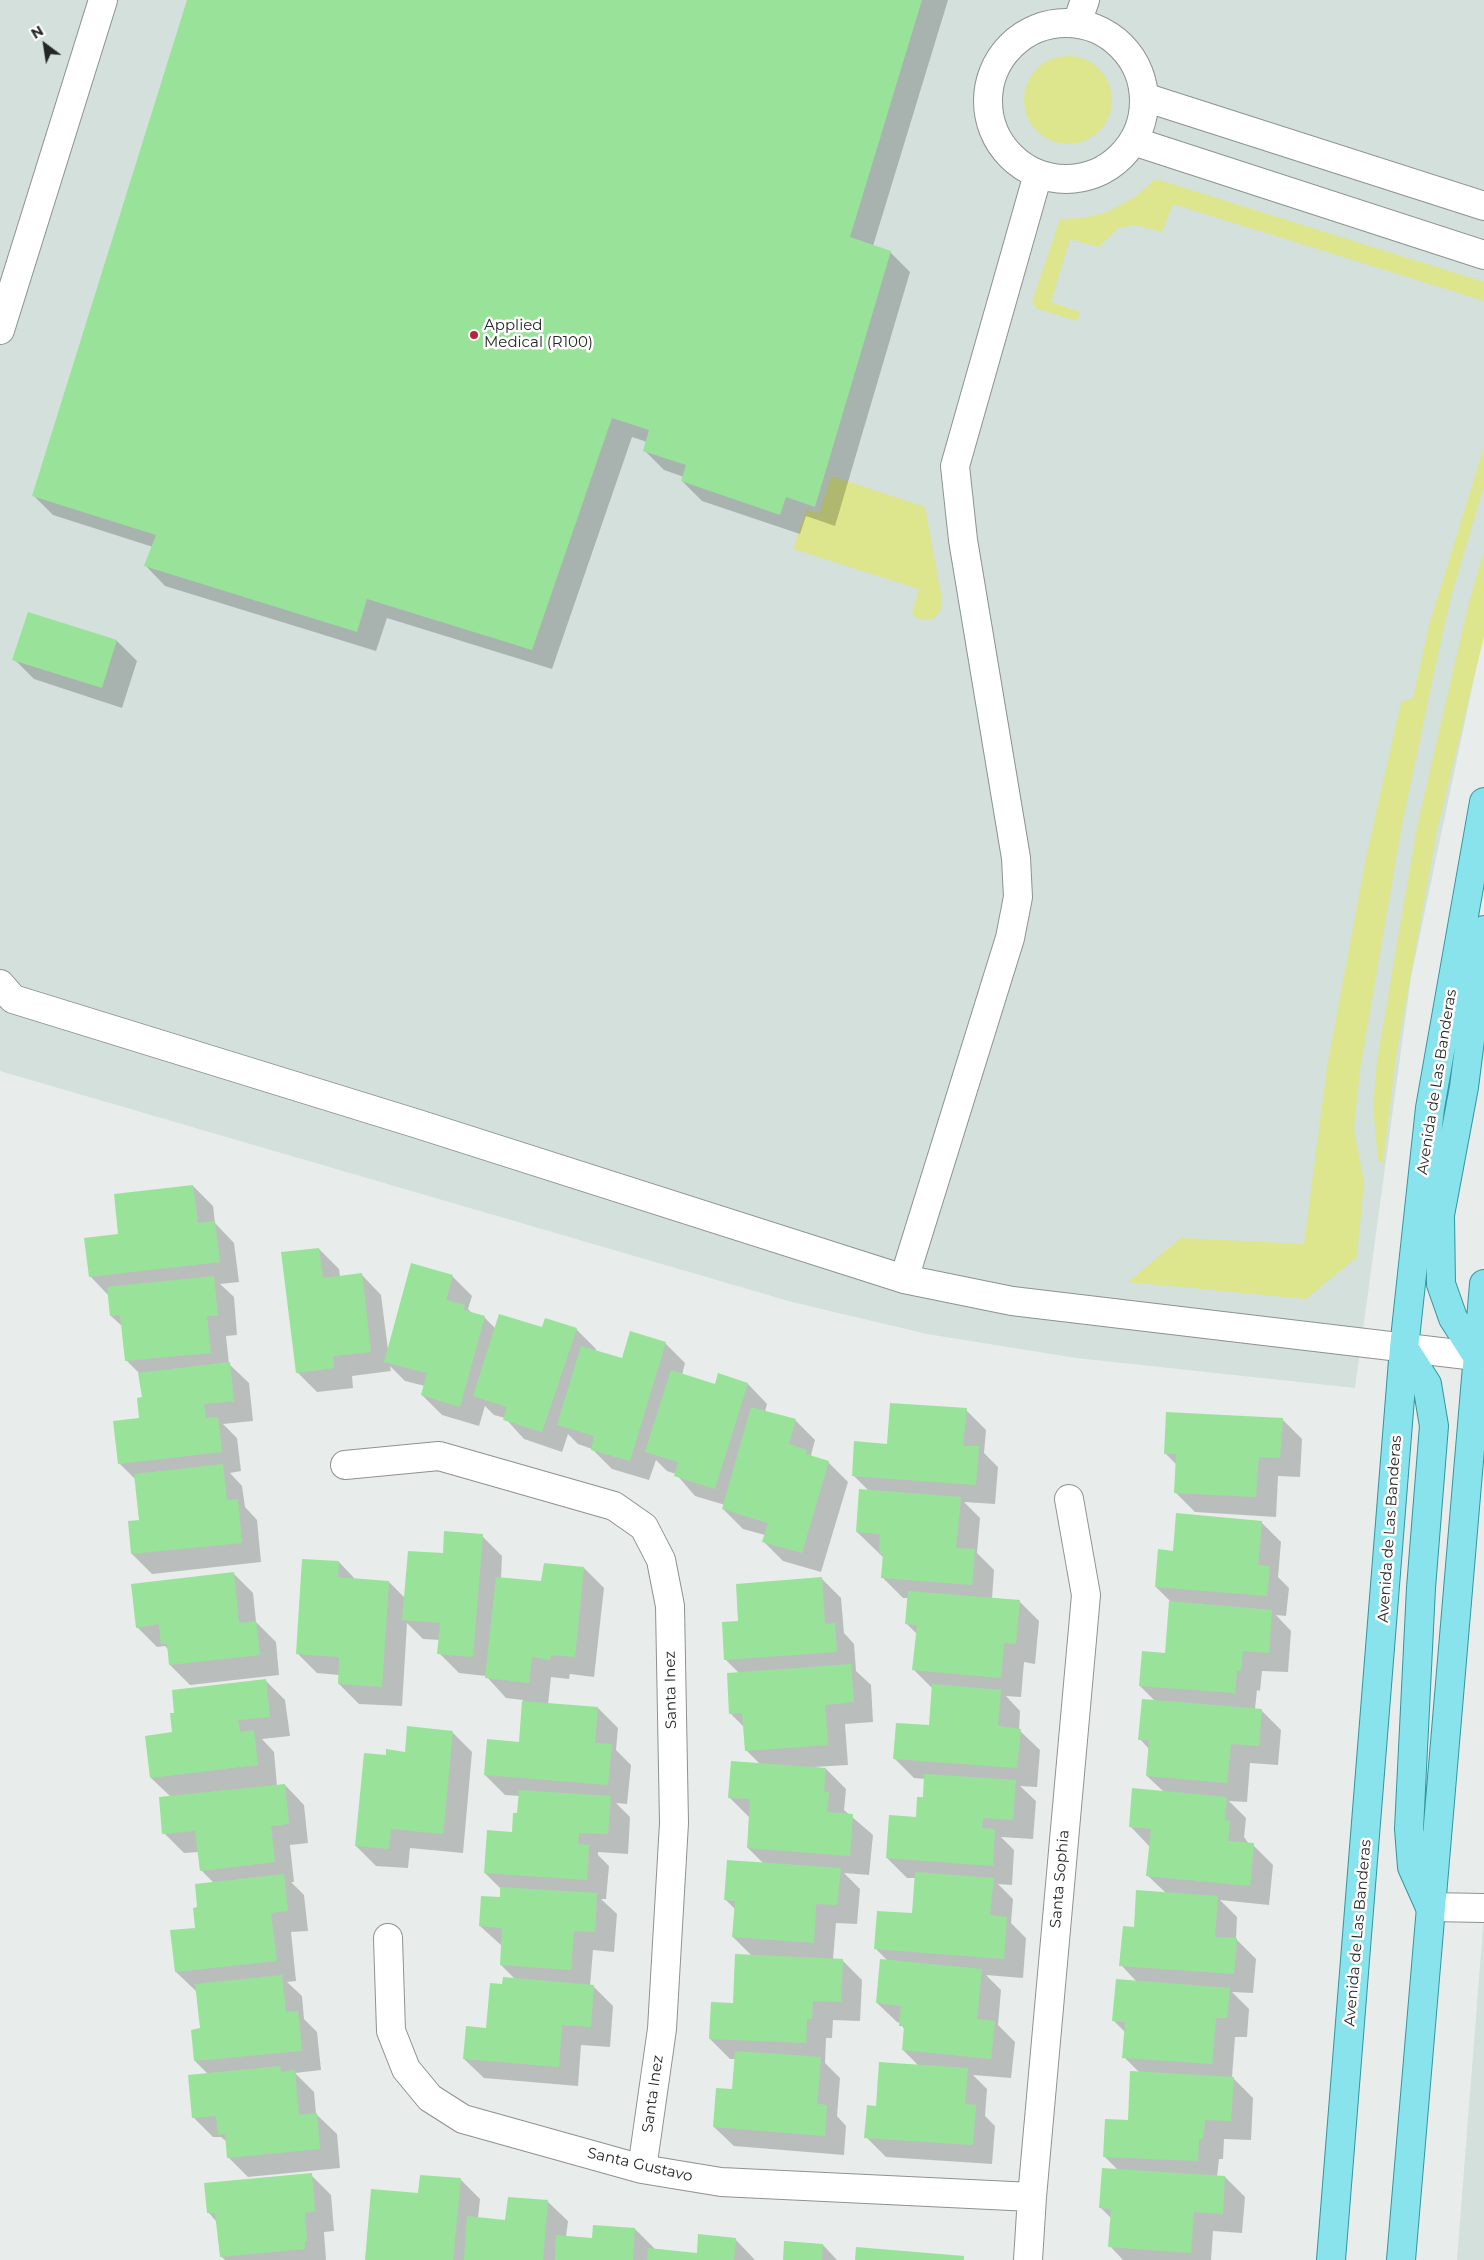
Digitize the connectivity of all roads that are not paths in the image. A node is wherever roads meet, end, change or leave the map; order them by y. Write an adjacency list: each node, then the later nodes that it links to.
1 (103, 0): 8 (street)
2 (1081, 12): 3 (street); 5 (street)
3 (1144, 97): 4 (street); 6 (street)
4 (1133, 141): 5 (street); 7 (street)
5 (1038, 174): 12 (street)
6 (1484, 206)
7 (1484, 255)
8 (0, 330)
9 (1484, 802): 14 (main road, Avenida de Las Banderas)
10 (1484, 930): 15 (main road)
11 (0, 984): 12 (street)
12 (904, 1279): 14 (street)
13 (1484, 1284): 15 (main road)
14 (1404, 1348): 15 (street); 18 (main road); 24 (main road, Avenida de Las Banderas)
15 (1481, 1356): 18 (main road)
16 (345, 1465): 21 (street, Santa Inez)
17 (1069, 1499): 22 (street, Santa Sophia)
18 (1430, 1907): 19 (street); 25 (main road)
19 (1484, 1908)
20 (388, 1938): 21 (street, Santa Gustavo)
21 (642, 2169): 22 (street, Santa Gustavo)
22 (1032, 2197): 23 (street, Santa Sophia)
23 (1028, 2260)
24 (1331, 2260)
25 (1401, 2260)

